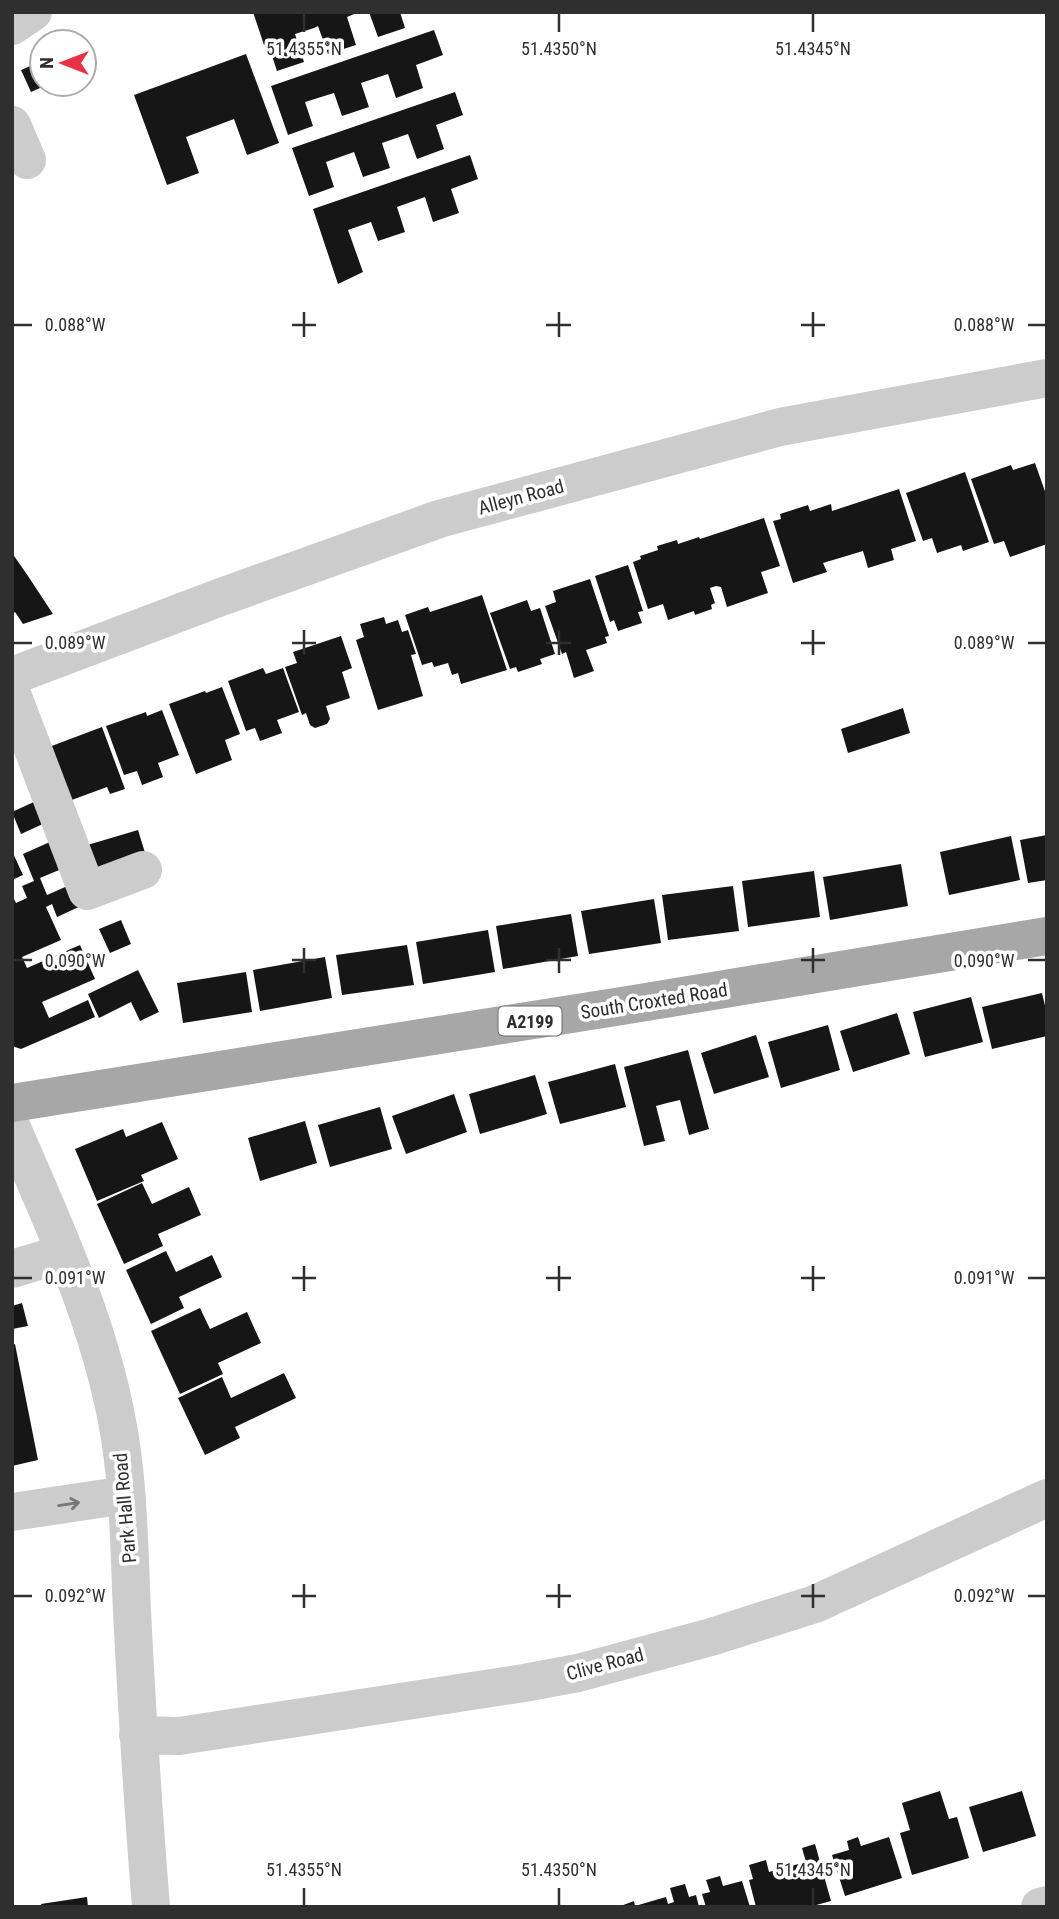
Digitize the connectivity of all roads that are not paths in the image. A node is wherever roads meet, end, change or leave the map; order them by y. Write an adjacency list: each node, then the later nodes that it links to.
1 (33, 12): 2 (street)
2 (12, 26)
3 (12, 125): 4 (street)
4 (27, 160)
5 (1047, 378): 6 (street, Alleyn Road)
6 (12, 676)
7 (12, 694): 8 (street)
8 (143, 870)
9 (1047, 936): 10 (main road, South Croxted Road / A2199)
10 (12, 1103)
11 (12, 1128): 12 (street, Park Hall Road)
12 (65, 1253): 13 (street); 14 (street, Park Hall Road)
13 (12, 1269)
14 (126, 1495): 16 (street, one-way to 14); 17 (street, Park Hall Road)
15 (1047, 1499): 17 (street, Clive Road)
16 (12, 1512)
17 (138, 1735): 19 (street, Park Hall Road)
18 (1047, 1905): 20 (street)
19 (151, 1907)
20 (1041, 1907)

